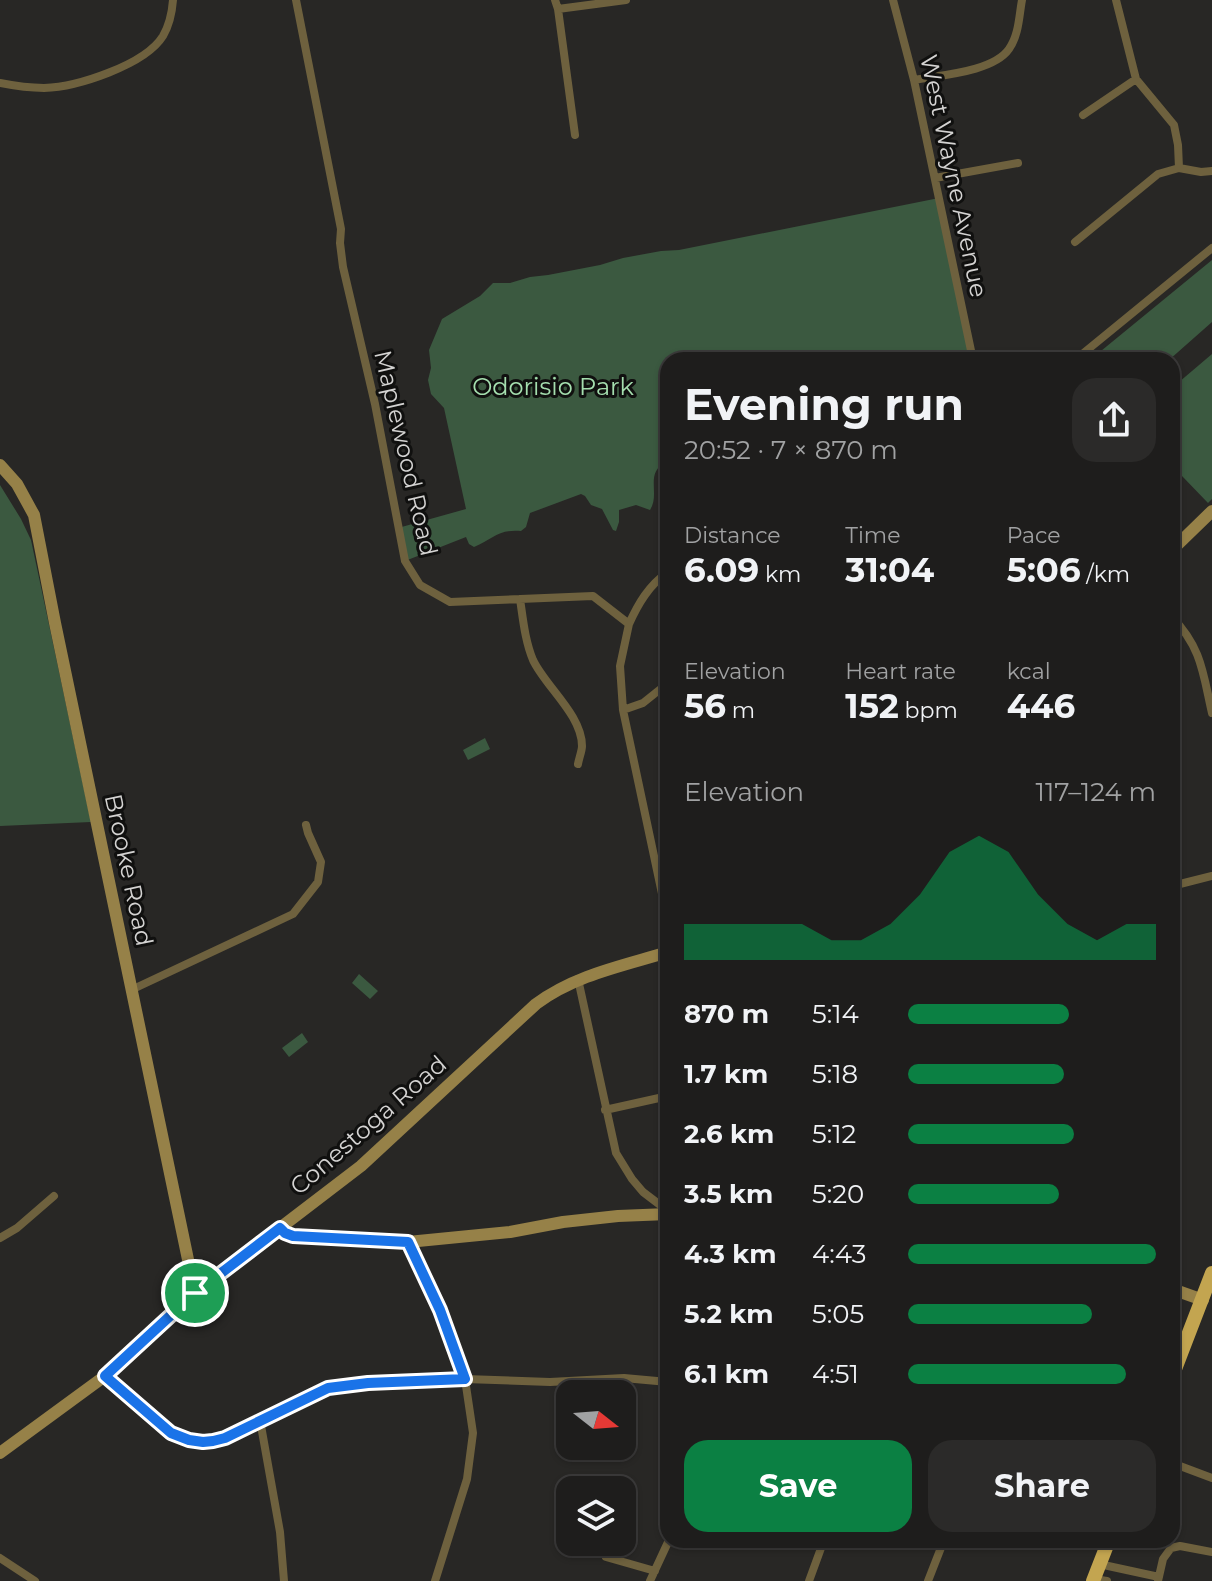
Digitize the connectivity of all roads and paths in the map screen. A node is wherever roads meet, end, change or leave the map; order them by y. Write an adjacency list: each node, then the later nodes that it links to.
1 (173, 0): 10 (street)
2 (296, 0): 25 (street, Maplewood Road)
3 (626, 0): 7 (street)
4 (893, 0): 9 (street, West Wayne Avenue)
5 (1022, 0): 9 (street)
6 (1116, 0): 8 (street)
7 (557, 5): 12 (street)
8 (1136, 79): 11 (street); 14 (street)
9 (914, 80): 16 (street, West Wayne Avenue)
10 (0, 83)
11 (1083, 115)
12 (575, 135)
13 (1018, 163): 16 (street)
14 (1179, 168): 15 (street); 17 (street)
15 (1212, 171)
16 (935, 178): 19 (street, West Wayne Avenue)
17 (1075, 242)
18 (1212, 248): 20 (street)
19 (971, 352)
20 (1085, 352)
21 (0, 465): 38 (main road, Brooke Road)
22 (1212, 511): 23 (main road)
23 (1180, 542)
24 (660, 578): 26 (street)
25 (520, 599): 26 (street, Maplewood Road); 31 (street)
26 (629, 624): 29 (street)
27 (1180, 626): 30 (street)
28 (660, 689): 29 (street)
29 (623, 710): 34 (street)
30 (1212, 713)
31 (578, 764)
32 (306, 825): 38 (street)
33 (1212, 876): 35 (street)
34 (660, 884)
35 (1180, 884)
36 (660, 954): 37 (main road, Conestoga Road)
37 (578, 979): 40 (street); 44 (main road, Conestoga Road)
38 (131, 990): 49 (main road, Brooke Road)
39 (660, 1098): 40 (street)
40 (605, 1110): 42 (street)
41 (54, 1196): 45 (street)
42 (660, 1206)
43 (660, 1213): 46 (main road)
44 (280, 1228): 46 (main road); 49 (main road, Conestoga Road)
45 (0, 1238)
46 (408, 1242): 53 (street)
47 (1212, 1273): 50 (highway)
48 (1180, 1292): 50 (main road)
49 (195, 1293): 52 (main road, Conestoga Road)
50 (1203, 1300): 51 (highway)
51 (1180, 1357)
52 (105, 1376): 55 (street); 56 (main road, Conestoga Road)
53 (465, 1379): 54 (street); 55 (street); 73 (street)
54 (660, 1381)
55 (260, 1420): 72 (street)
56 (0, 1453)
57 (1180, 1466): 58 (street)
58 (1212, 1478)
59 (1180, 1546): 65 (street)
60 (665, 1548): 68 (street)
61 (821, 1548): 75 (street)
62 (941, 1548): 76 (street)
63 (1107, 1548): 69 (highway)
64 (1172, 1548): 70 (street)
65 (1212, 1552)
66 (606, 1557): 68 (street)
67 (0, 1558): 71 (street)
68 (655, 1571): 74 (street)
69 (1098, 1576): 70 (street)
70 (1158, 1579)
71 (35, 1581)
72 (284, 1581)
73 (435, 1581)
74 (650, 1581)
75 (809, 1581)
76 (928, 1581)

